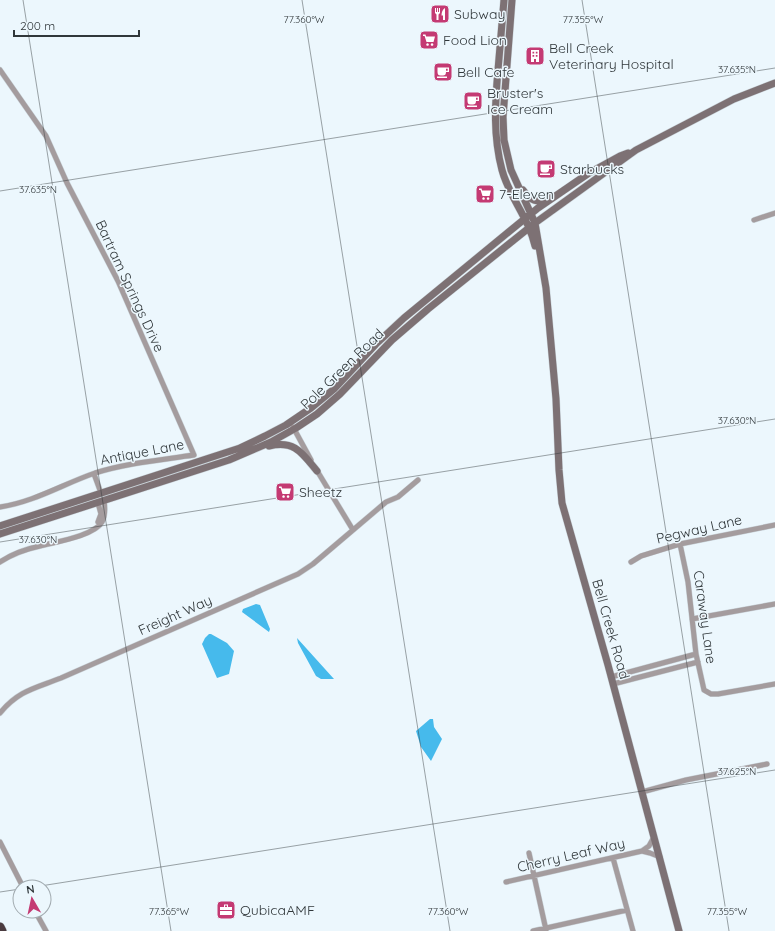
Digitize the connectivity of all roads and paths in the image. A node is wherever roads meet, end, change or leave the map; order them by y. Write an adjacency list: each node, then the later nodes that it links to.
1 (504, 0): 10 (main road, Bell Creek Road)
2 (512, 0): 7 (main road, Bell Creek Road)
3 (0, 70): 16 (street, Bartram Springs Drive)
4 (775, 83): 5 (main road, Pole Green Road)
5 (636, 150): 6 (main road, Pole Green Road); 12 (main road, Pole Green Road)
6 (589, 173): 7 (main road); 9 (main road, Pole Green Road)
7 (516, 182): 9 (main road, Bell Creek Road)
8 (775, 213): 11 (street)
9 (531, 214): 10 (main road, Pole Green Road); 12 (main road, Bell Creek Road)
10 (525, 219): 12 (main road, Bell Creek Road); 13 (main road, Pole Green Road)
11 (754, 220)
12 (532, 226): 14 (main road, Pole Green Road); 35 (main road, Bell Creek Road)
13 (290, 422): 14 (street); 21 (main road, Pole Green Road)
14 (294, 429): 15 (main road, Pole Green Road); 17 (street)
15 (257, 449): 17 (main road); 20 (main road, Pole Green Road)
16 (194, 455): 18 (street, Antique Lane)
17 (317, 471): 26 (street)
18 (94, 474): 21 (street, Antique Lane); 23 (street, Antique Lane)
19 (418, 480): 26 (street, Freight Way)
20 (140, 489): 21 (main road); 22 (main road, Pole Green Road)
21 (101, 494): 22 (main road); 25 (main road, Pole Green Road)
22 (99, 502): 27 (main road, Pole Green Road); 29 (street)
23 (0, 507)
24 (775, 525): 28 (street, Pegway Lane)
25 (0, 526)
26 (353, 530): 38 (street, Freight Way)
27 (0, 534)
28 (680, 544): 30 (street, Pegway Lane); 32 (street, Caraway Lane)
29 (0, 562)
30 (631, 562)
31 (775, 604): 32 (street)
32 (692, 619): 33 (street, Caraway Lane)
33 (696, 654): 34 (street, Caraway Lane); 35 (street)
34 (698, 662): 36 (street); 37 (street, Caraway Lane)
35 (611, 677): 36 (main road, Bell Creek Road)
36 (613, 684): 40 (main road, Bell Creek Road)
37 (775, 684)
38 (0, 711)
39 (767, 764): 40 (street)
40 (642, 792): 41 (main road, Bell Creek Road)
41 (654, 837): 43 (street, Cherry Leaf Way); 45 (main road, Bell Creek Road)
42 (0, 842): 48 (street)
43 (642, 851): 45 (street, Cherry Leaf Way); 46 (street, Cherry Leaf Way)
44 (529, 853): 47 (street)
45 (660, 857): 54 (main road, Bell Creek Road)
46 (613, 858): 47 (street, Cherry Leaf Way); 50 (street)
47 (534, 876): 49 (street, Cherry Leaf Way); 53 (street)
48 (19, 879)
49 (506, 882)
50 (627, 910): 53 (street); 58 (street)
51 (39, 919): 56 (street)
52 (0, 927): 55 (highway)
53 (546, 930): 57 (street)
54 (677, 930)
55 (2, 931)
56 (46, 931)
57 (533, 931)
58 (633, 931)

